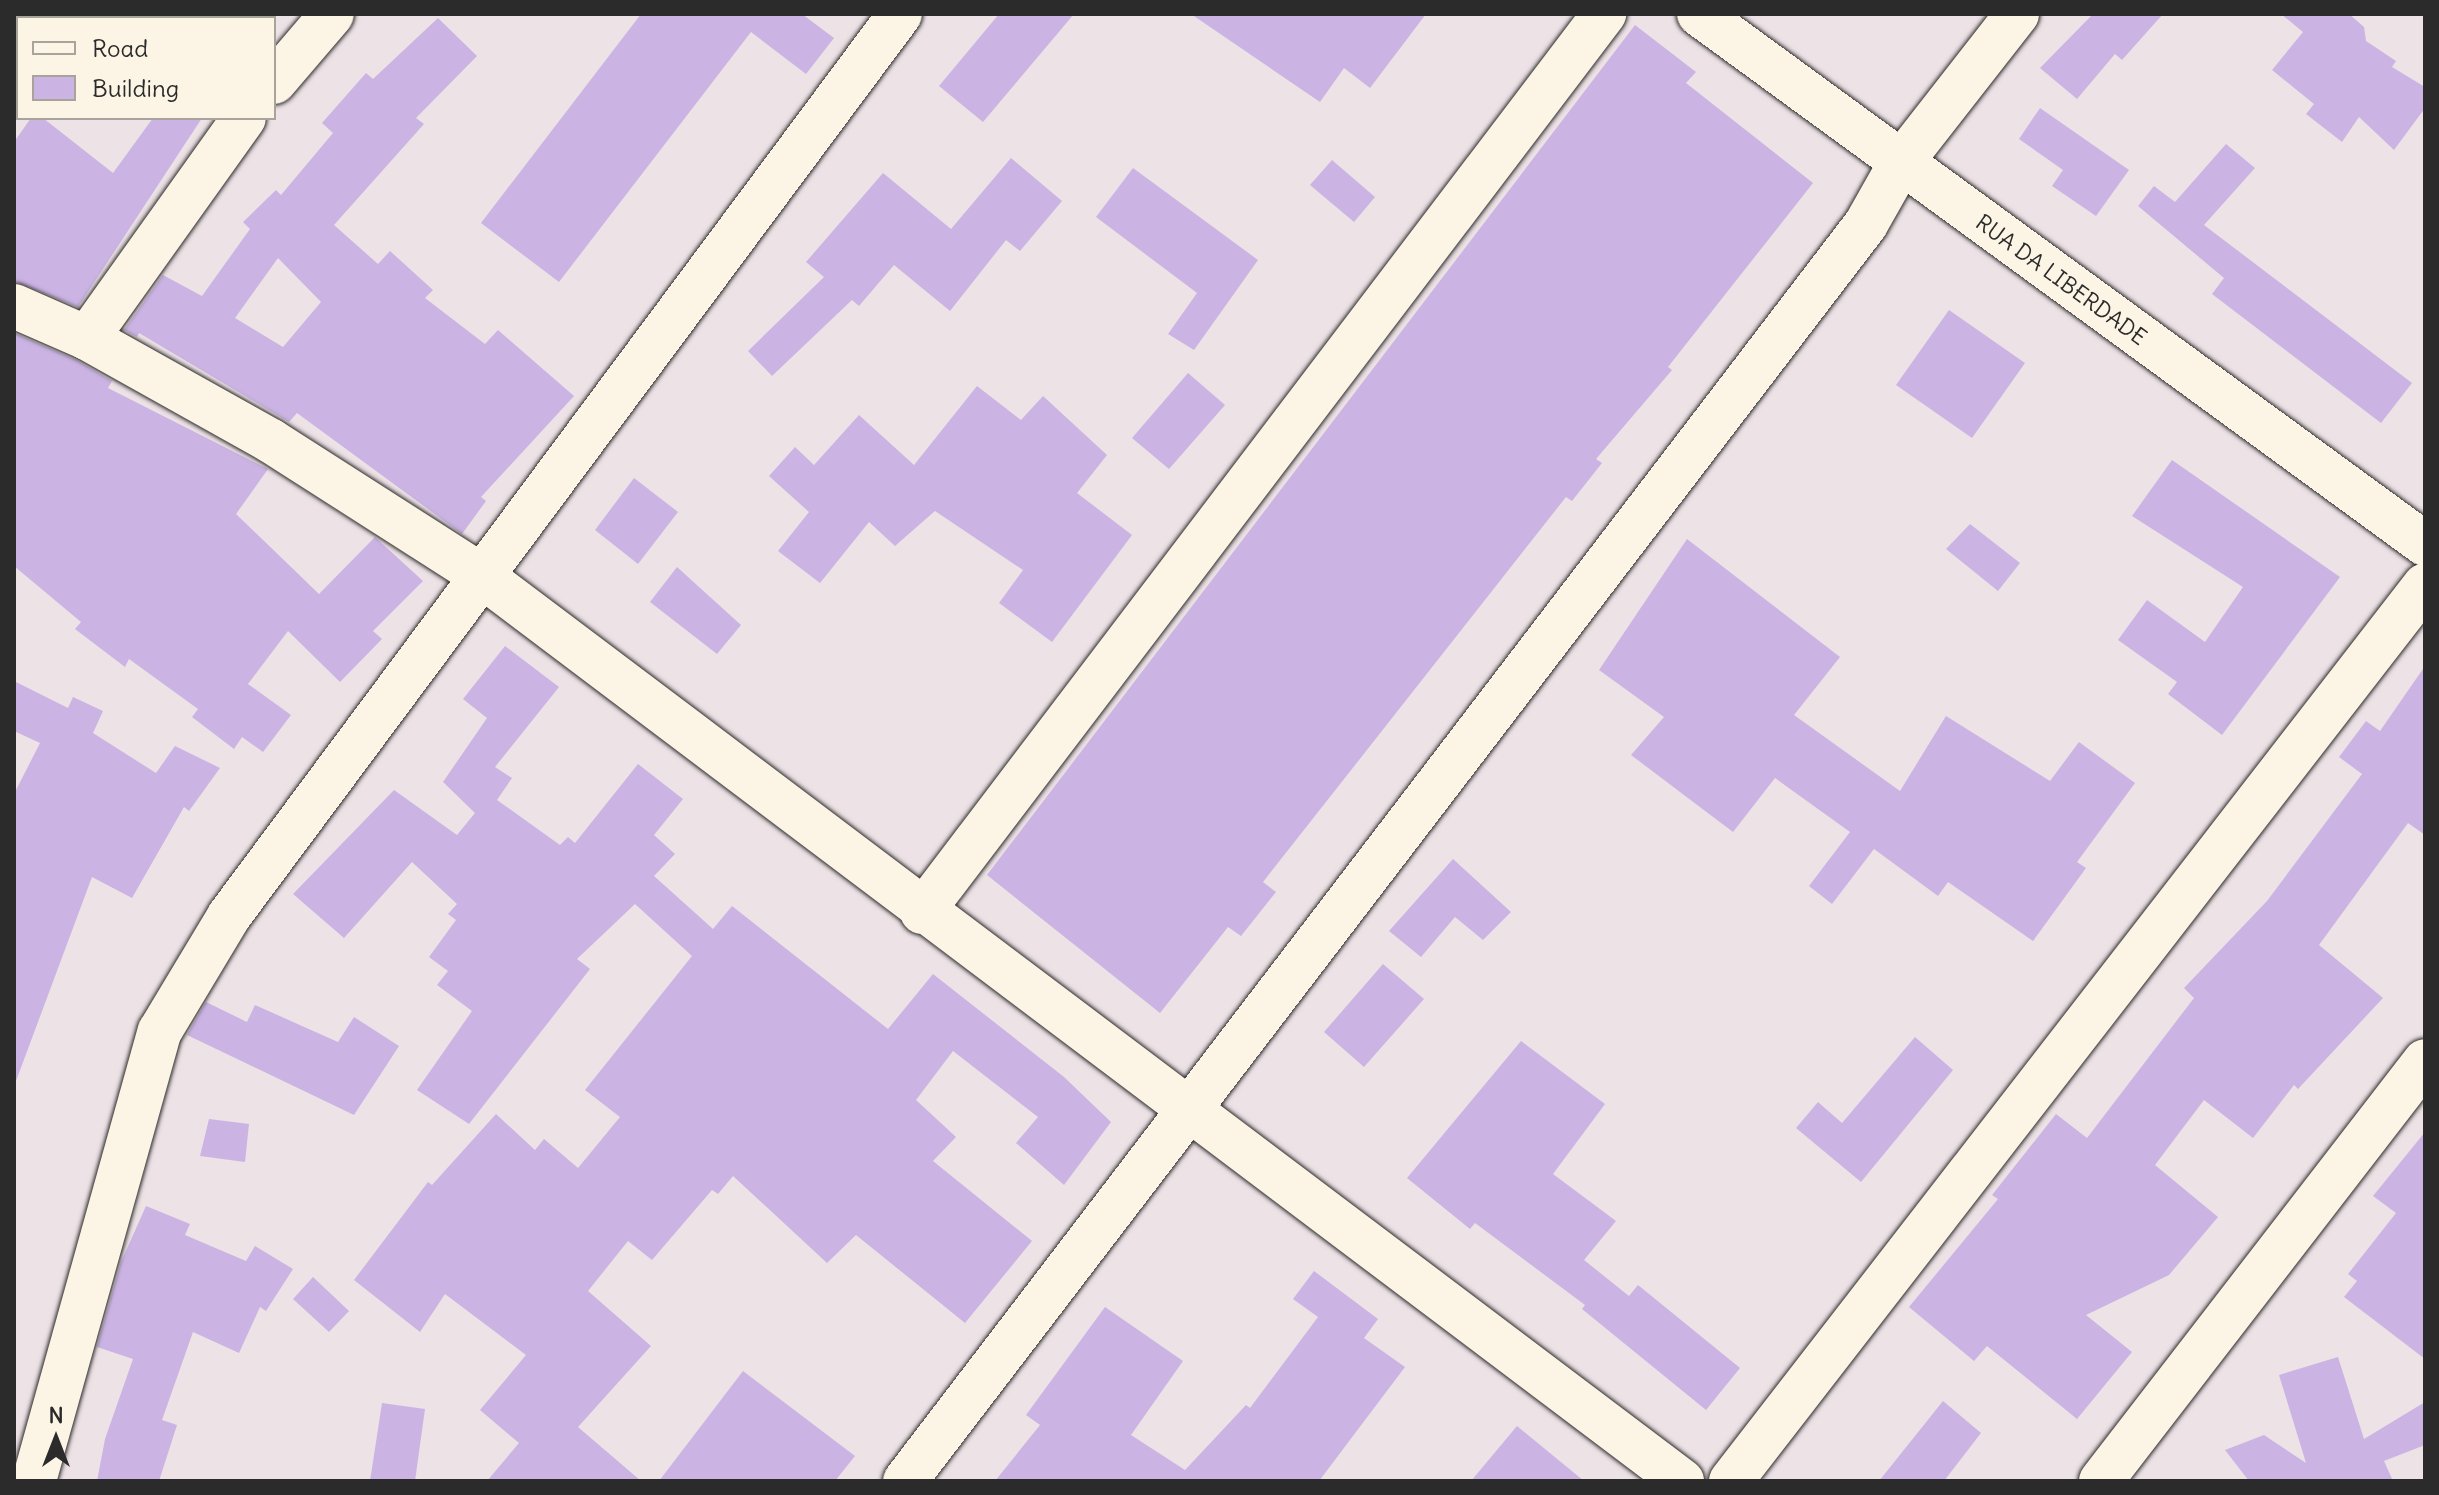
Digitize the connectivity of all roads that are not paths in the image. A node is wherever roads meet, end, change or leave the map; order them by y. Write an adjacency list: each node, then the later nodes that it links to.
1 (332, 14): 6 (street)
2 (900, 14): 12 (street)
3 (1604, 14): 14 (street)
4 (1699, 14): 8 (street, RUA DA LIBERDADE)
5 (2017, 14): 8 (street)
6 (276, 80)
7 (243, 120): 10 (street)
8 (1900, 164): 11 (street, RUA DA LIBERDADE); 16 (street)
9 (14, 306): 10 (street)
10 (87, 338): 12 (street)
11 (2425, 544)
12 (482, 576): 14 (street); 17 (street)
13 (2425, 585): 20 (street)
14 (922, 912): 16 (street)
15 (2425, 1061): 21 (street)
16 (1194, 1108): 18 (street); 19 (street)
17 (34, 1481)
18 (905, 1481)
19 (1682, 1481)
20 (1731, 1481)
21 (2101, 1481)

